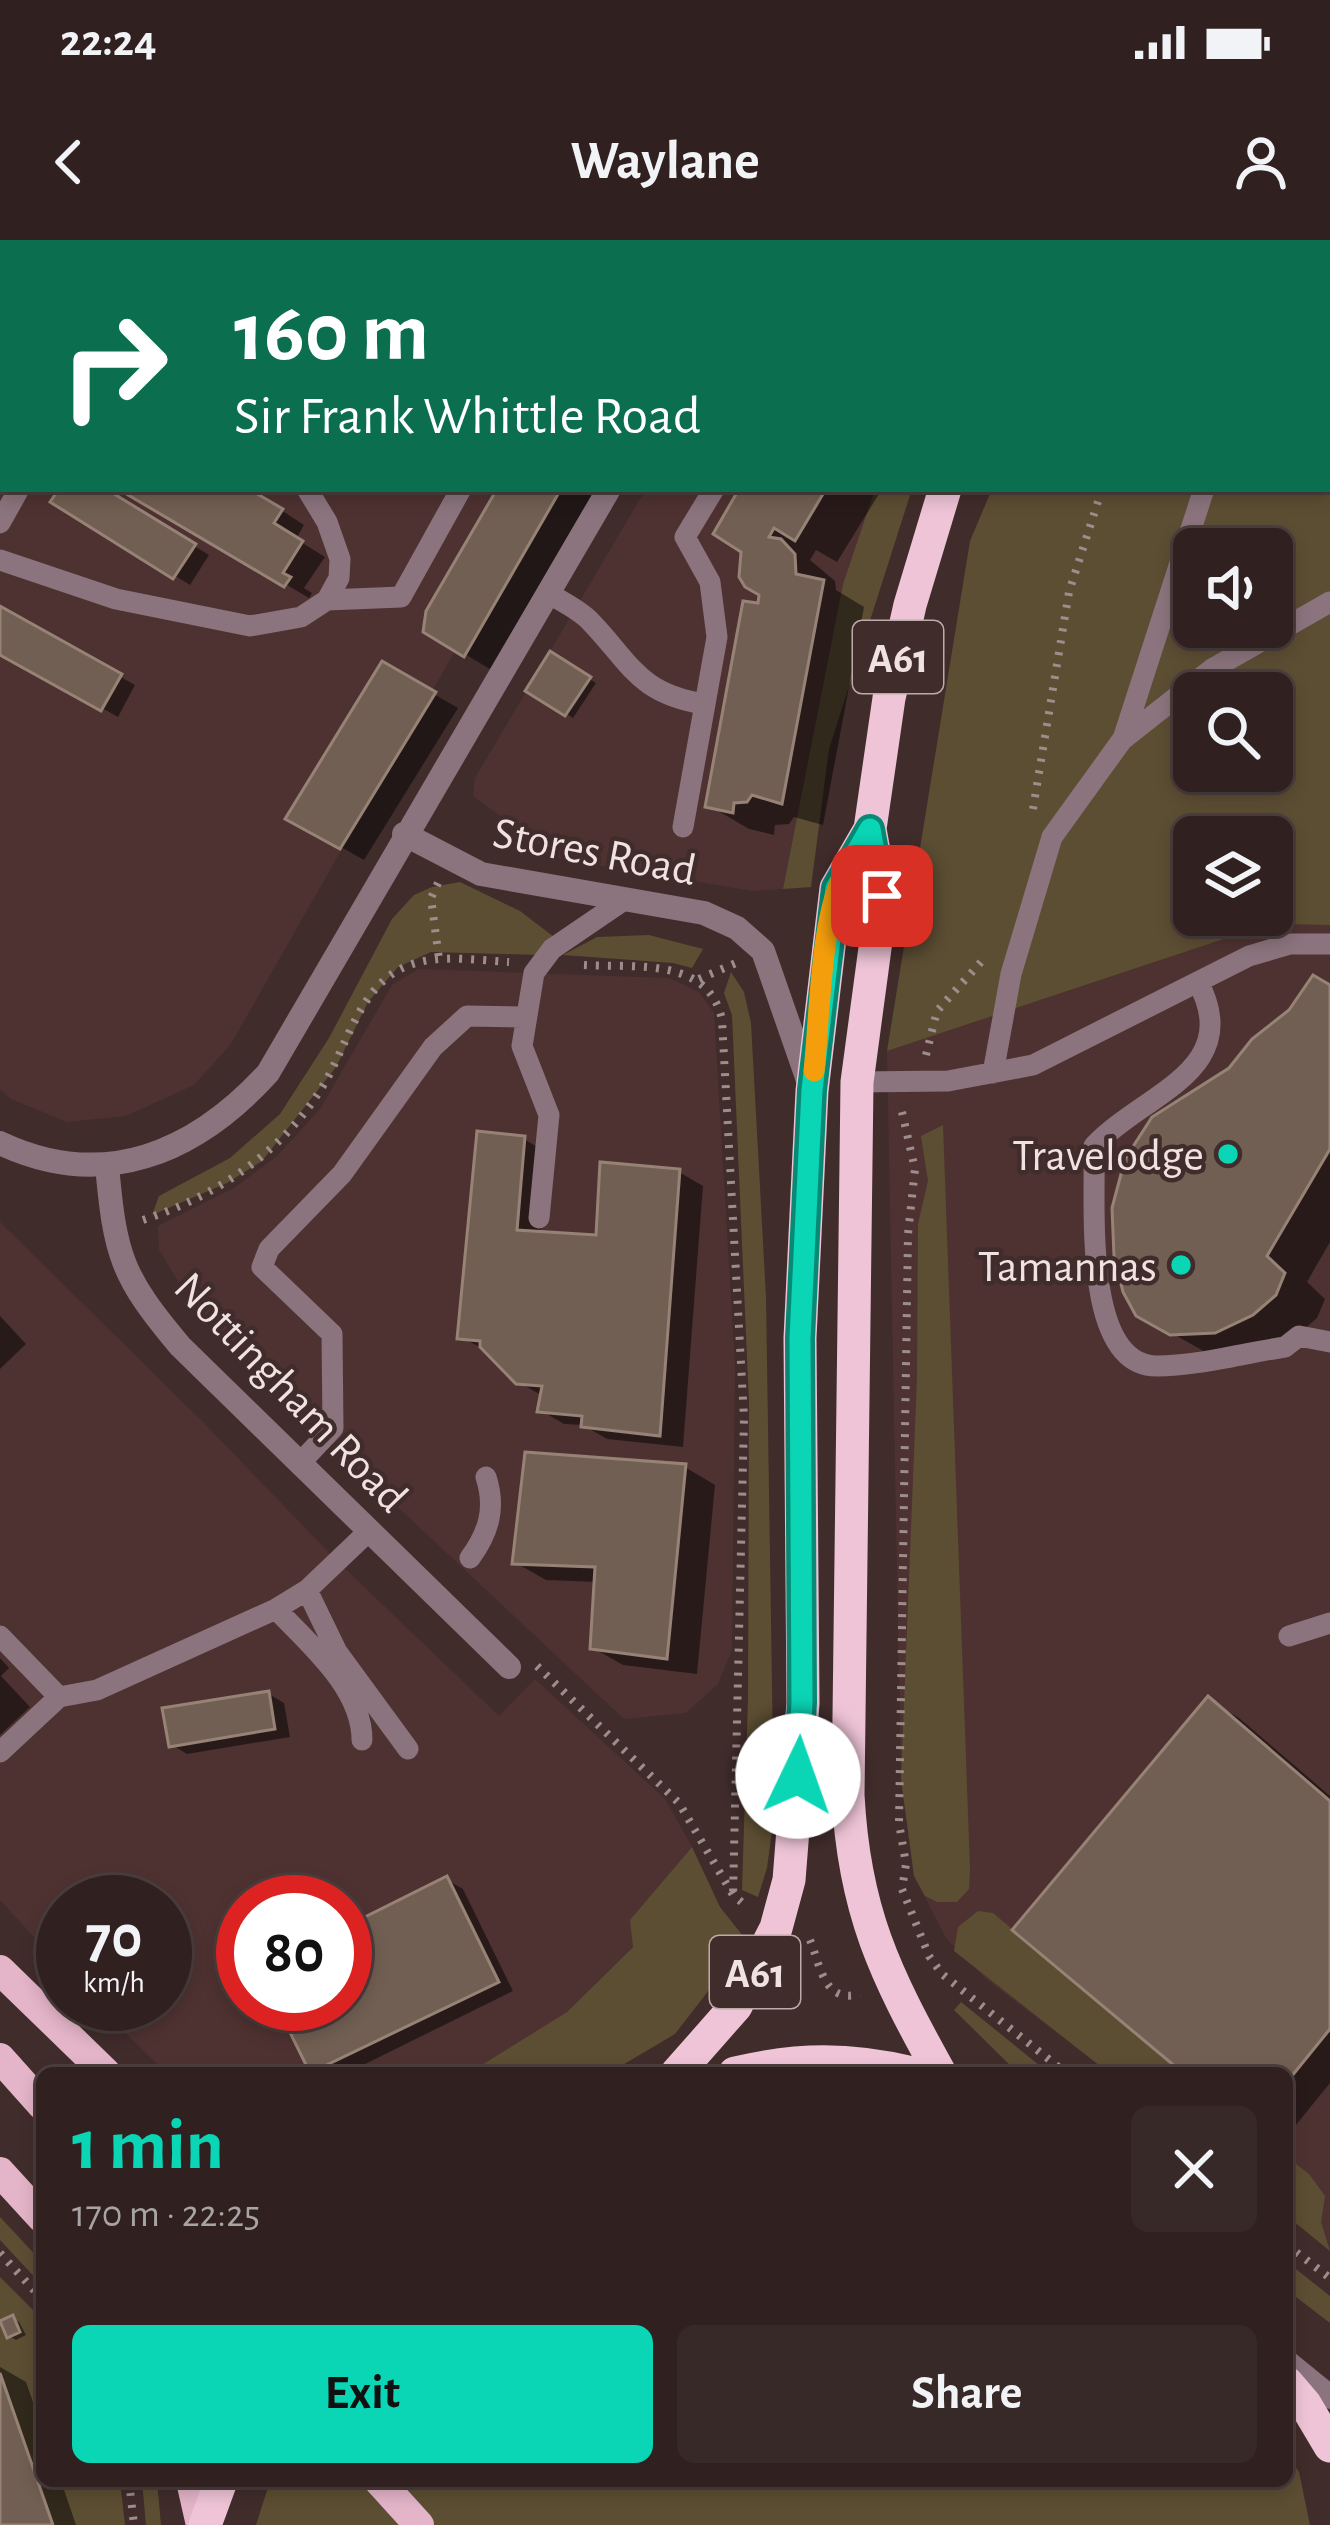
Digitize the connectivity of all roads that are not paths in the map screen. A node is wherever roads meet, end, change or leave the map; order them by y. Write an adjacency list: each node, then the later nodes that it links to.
1 (17, 492): 8 (lane)
2 (309, 492): 11 (lane)
3 (459, 492): 11 (lane)
4 (607, 492): 10 (street, Stores Road)
5 (712, 492): 13 (lane)
6 (944, 492): 16 (highway, A61)
7 (1203, 492): 14 (lane)
8 (0, 523)
9 (0, 560): 11 (lane)
10 (548, 593): 13 (lane); 17 (street, Stores Road)
11 (327, 600)
12 (1330, 602): 14 (lane)
13 (704, 704): 15 (lane)
14 (1122, 740): 22 (lane)
15 (683, 827)
16 (870, 829): 23 (highway, A61); 24 (highway, A61)
17 (404, 834): 18 (street, Stores Road); 26 (street, Stores Road)
18 (624, 899): 21 (lane); 24 (street, Stores Road)
19 (1330, 944): 20 (lane)
20 (1198, 982): 22 (lane); 28 (lane)
21 (524, 1017): 27 (lane); 29 (lane)
22 (994, 1072): 23 (lane)
23 (857, 1082): 49 (highway, A61)
24 (812, 1090): 46 (highway, A61)
25 (0, 1143): 26 (street)
26 (107, 1165): 29 (street, Nottingham Road)
27 (539, 1218)
28 (1330, 1342)
29 (299, 1463): 31 (street, Nottingham Road)
30 (486, 1477): 32 (lane)
31 (368, 1531): 33 (lane); 38 (street, Nottingham Road)
32 (470, 1558)
33 (308, 1590): 34 (lane); 41 (lane)
34 (276, 1610): 39 (lane); 40 (lane)
35 (1330, 1623): 37 (lane)
36 (0, 1636): 39 (lane)
37 (1289, 1636)
38 (509, 1667)
39 (59, 1697): 42 (lane)
40 (362, 1740)
41 (407, 1750)
42 (0, 1751)
43 (0, 1970): 45 (main road)
44 (0, 2058): 50 (main road)
45 (100, 2067)
46 (682, 2067)
47 (760, 2067): 48 (highway)
48 (874, 2067)
49 (937, 2067)
50 (36, 2098)
51 (0, 2172): 52 (main road)
52 (36, 2211)
53 (1293, 2366): 55 (street)
54 (1293, 2390): 56 (highway)
55 (1327, 2392)
56 (1330, 2446)
57 (192, 2487): 60 (main road)
58 (218, 2487): 60 (highway)
59 (385, 2487): 61 (main road)
60 (203, 2525)
61 (419, 2525)

